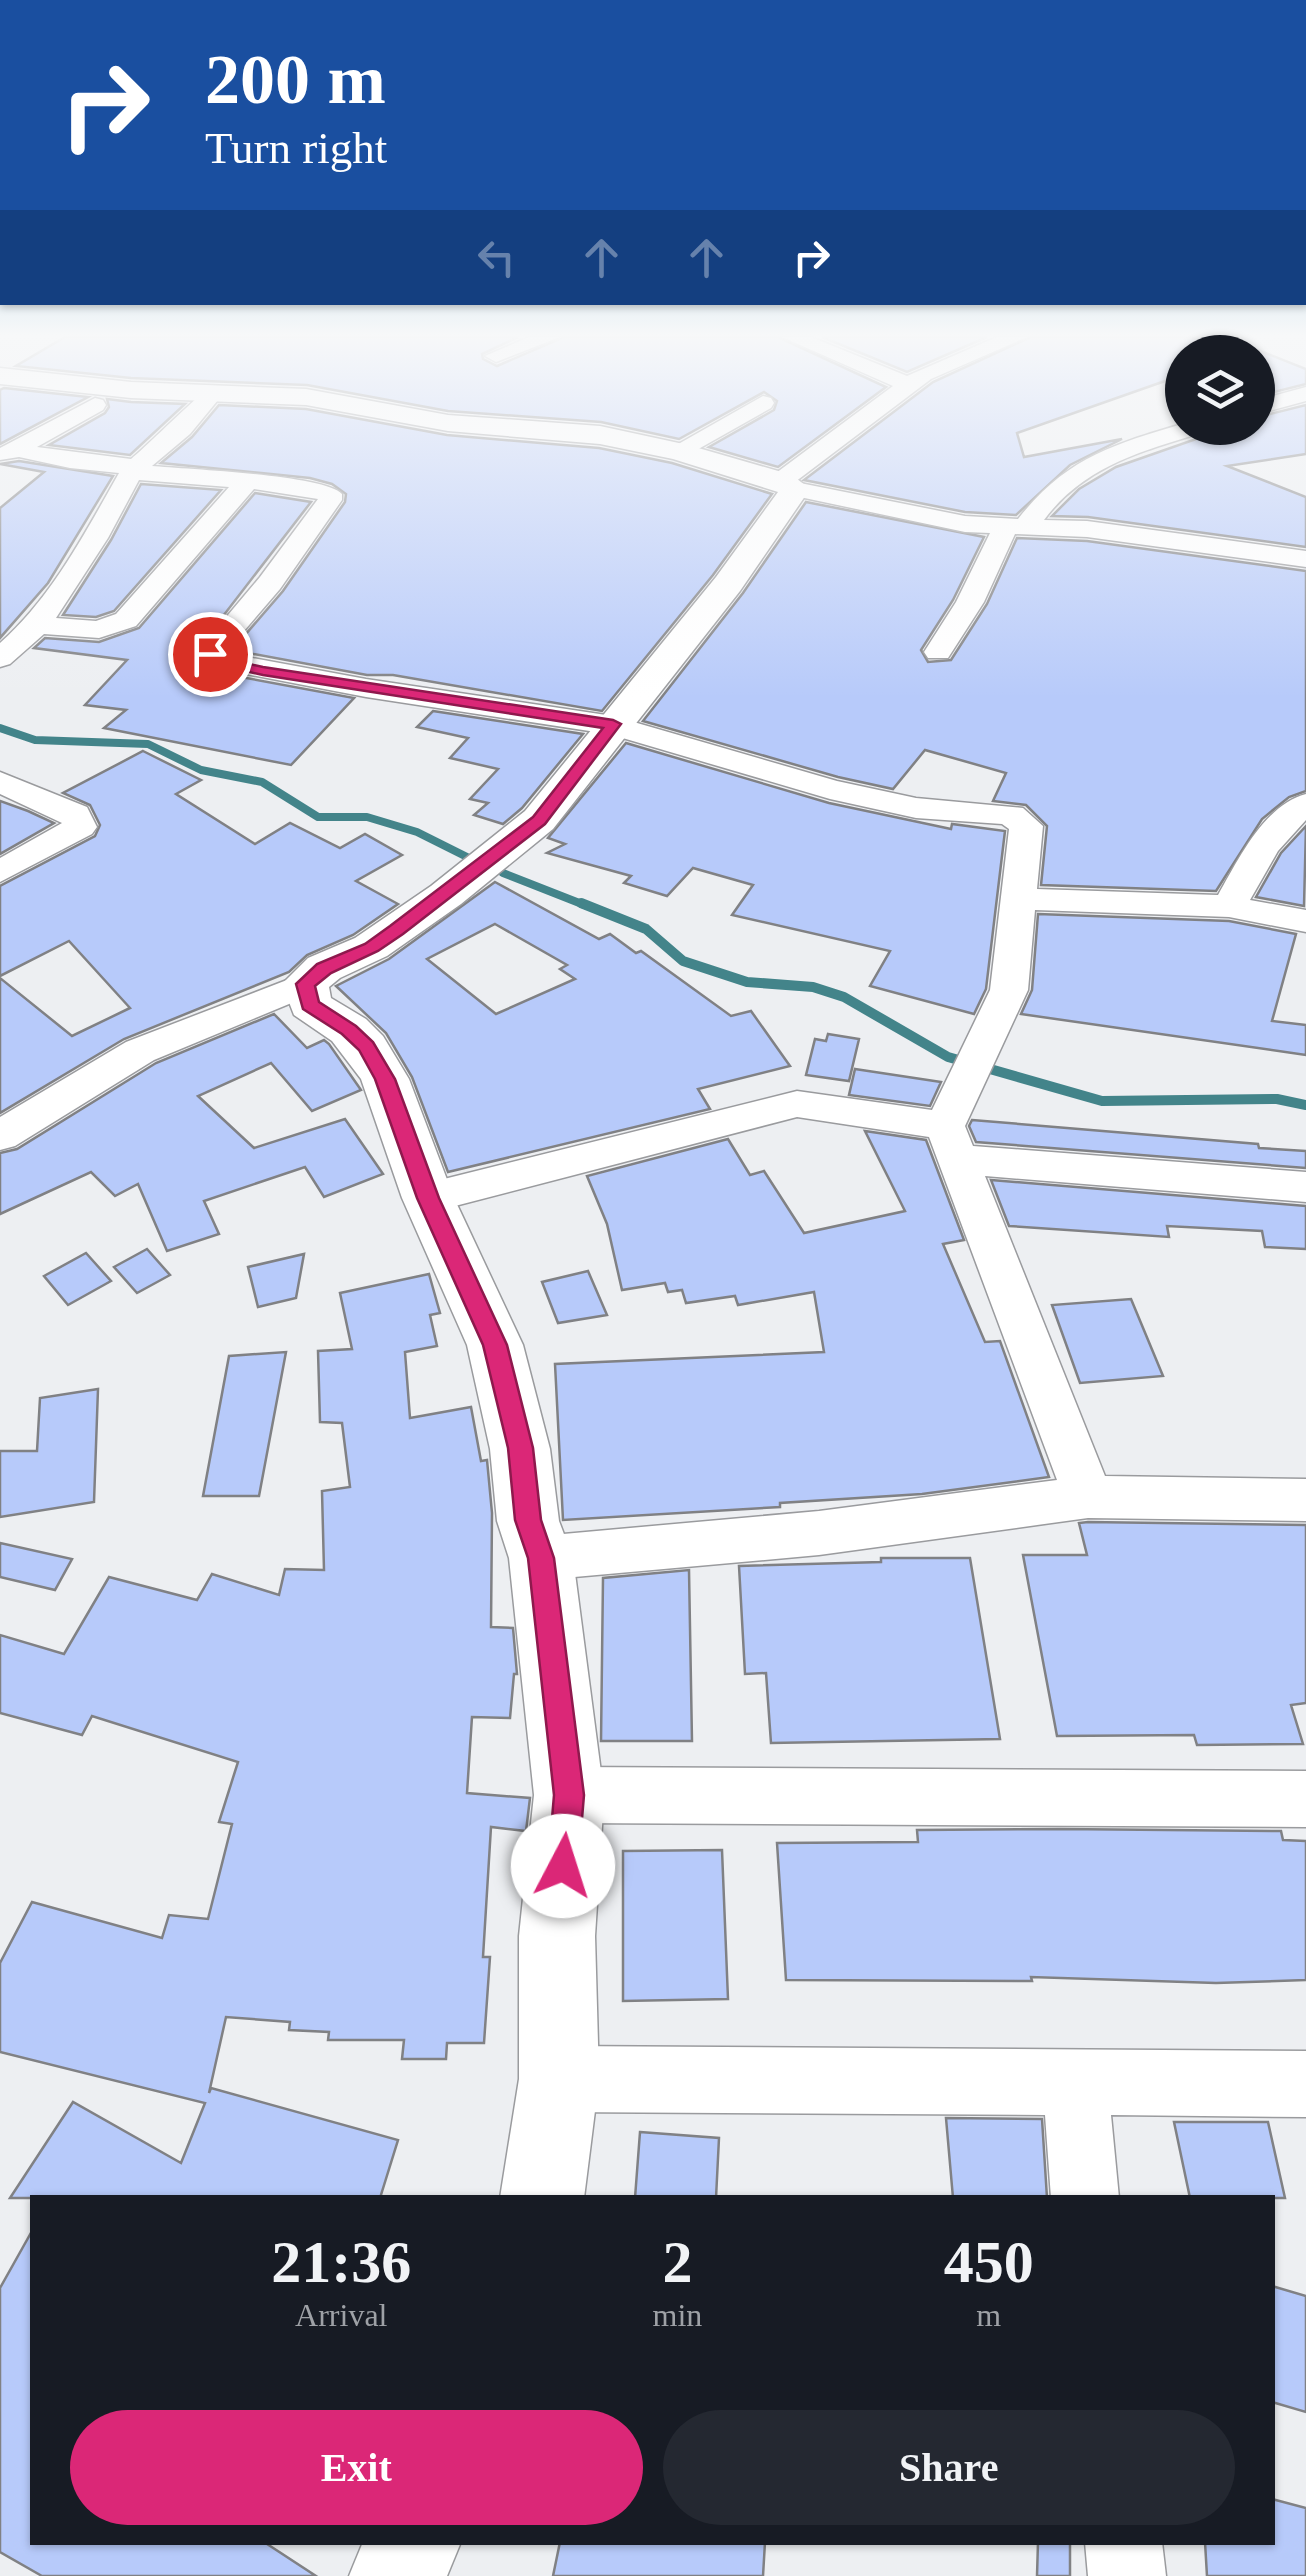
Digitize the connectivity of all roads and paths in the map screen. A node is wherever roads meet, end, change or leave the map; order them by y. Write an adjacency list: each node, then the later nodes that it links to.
1 (45, 457): 6 (street)
2 (148, 457): 6 (street)
3 (701, 457): 8 (street)
4 (821, 457): 8 (street)
5 (1105, 457): 9 (street)
6 (134, 469): 7 (street); 11 (street)
7 (248, 481): 11 (street); 14 (street)
8 (788, 485): 9 (street); 14 (street)
9 (1016, 526): 10 (street); 12 (street)
10 (1306, 559)
11 (37, 626): 13 (street)
12 (938, 652)
13 (0, 658)
14 (613, 724): 18 (street); 21 (street)
15 (0, 782): 17 (street)
16 (1306, 804): 19 (street)
17 (0, 872)
18 (1020, 899): 19 (street); 24 (street)
19 (1228, 906): 20 (street)
20 (1306, 921)
21 (306, 984): 23 (street); 26 (street)
22 (0, 1088): 23 (street)
23 (15, 1128)
24 (952, 1142): 25 (street); 26 (street); 27 (street)
25 (1306, 1187)
26 (428, 1198): 29 (street)
27 (1088, 1497): 28 (street); 29 (street)
28 (1306, 1500)
29 (541, 1558): 30 (street)
30 (569, 1795): 31 (street); 32 (street)
31 (1306, 1798)
32 (560, 2079): 33 (street); 35 (street)
33 (1075, 2082): 34 (street); 36 (street)
34 (1306, 2084)
35 (542, 2195)
36 (1085, 2195)
37 (412, 2545): 39 (street)
38 (1123, 2545): 40 (street)
39 (397, 2576)
40 (1128, 2576)

